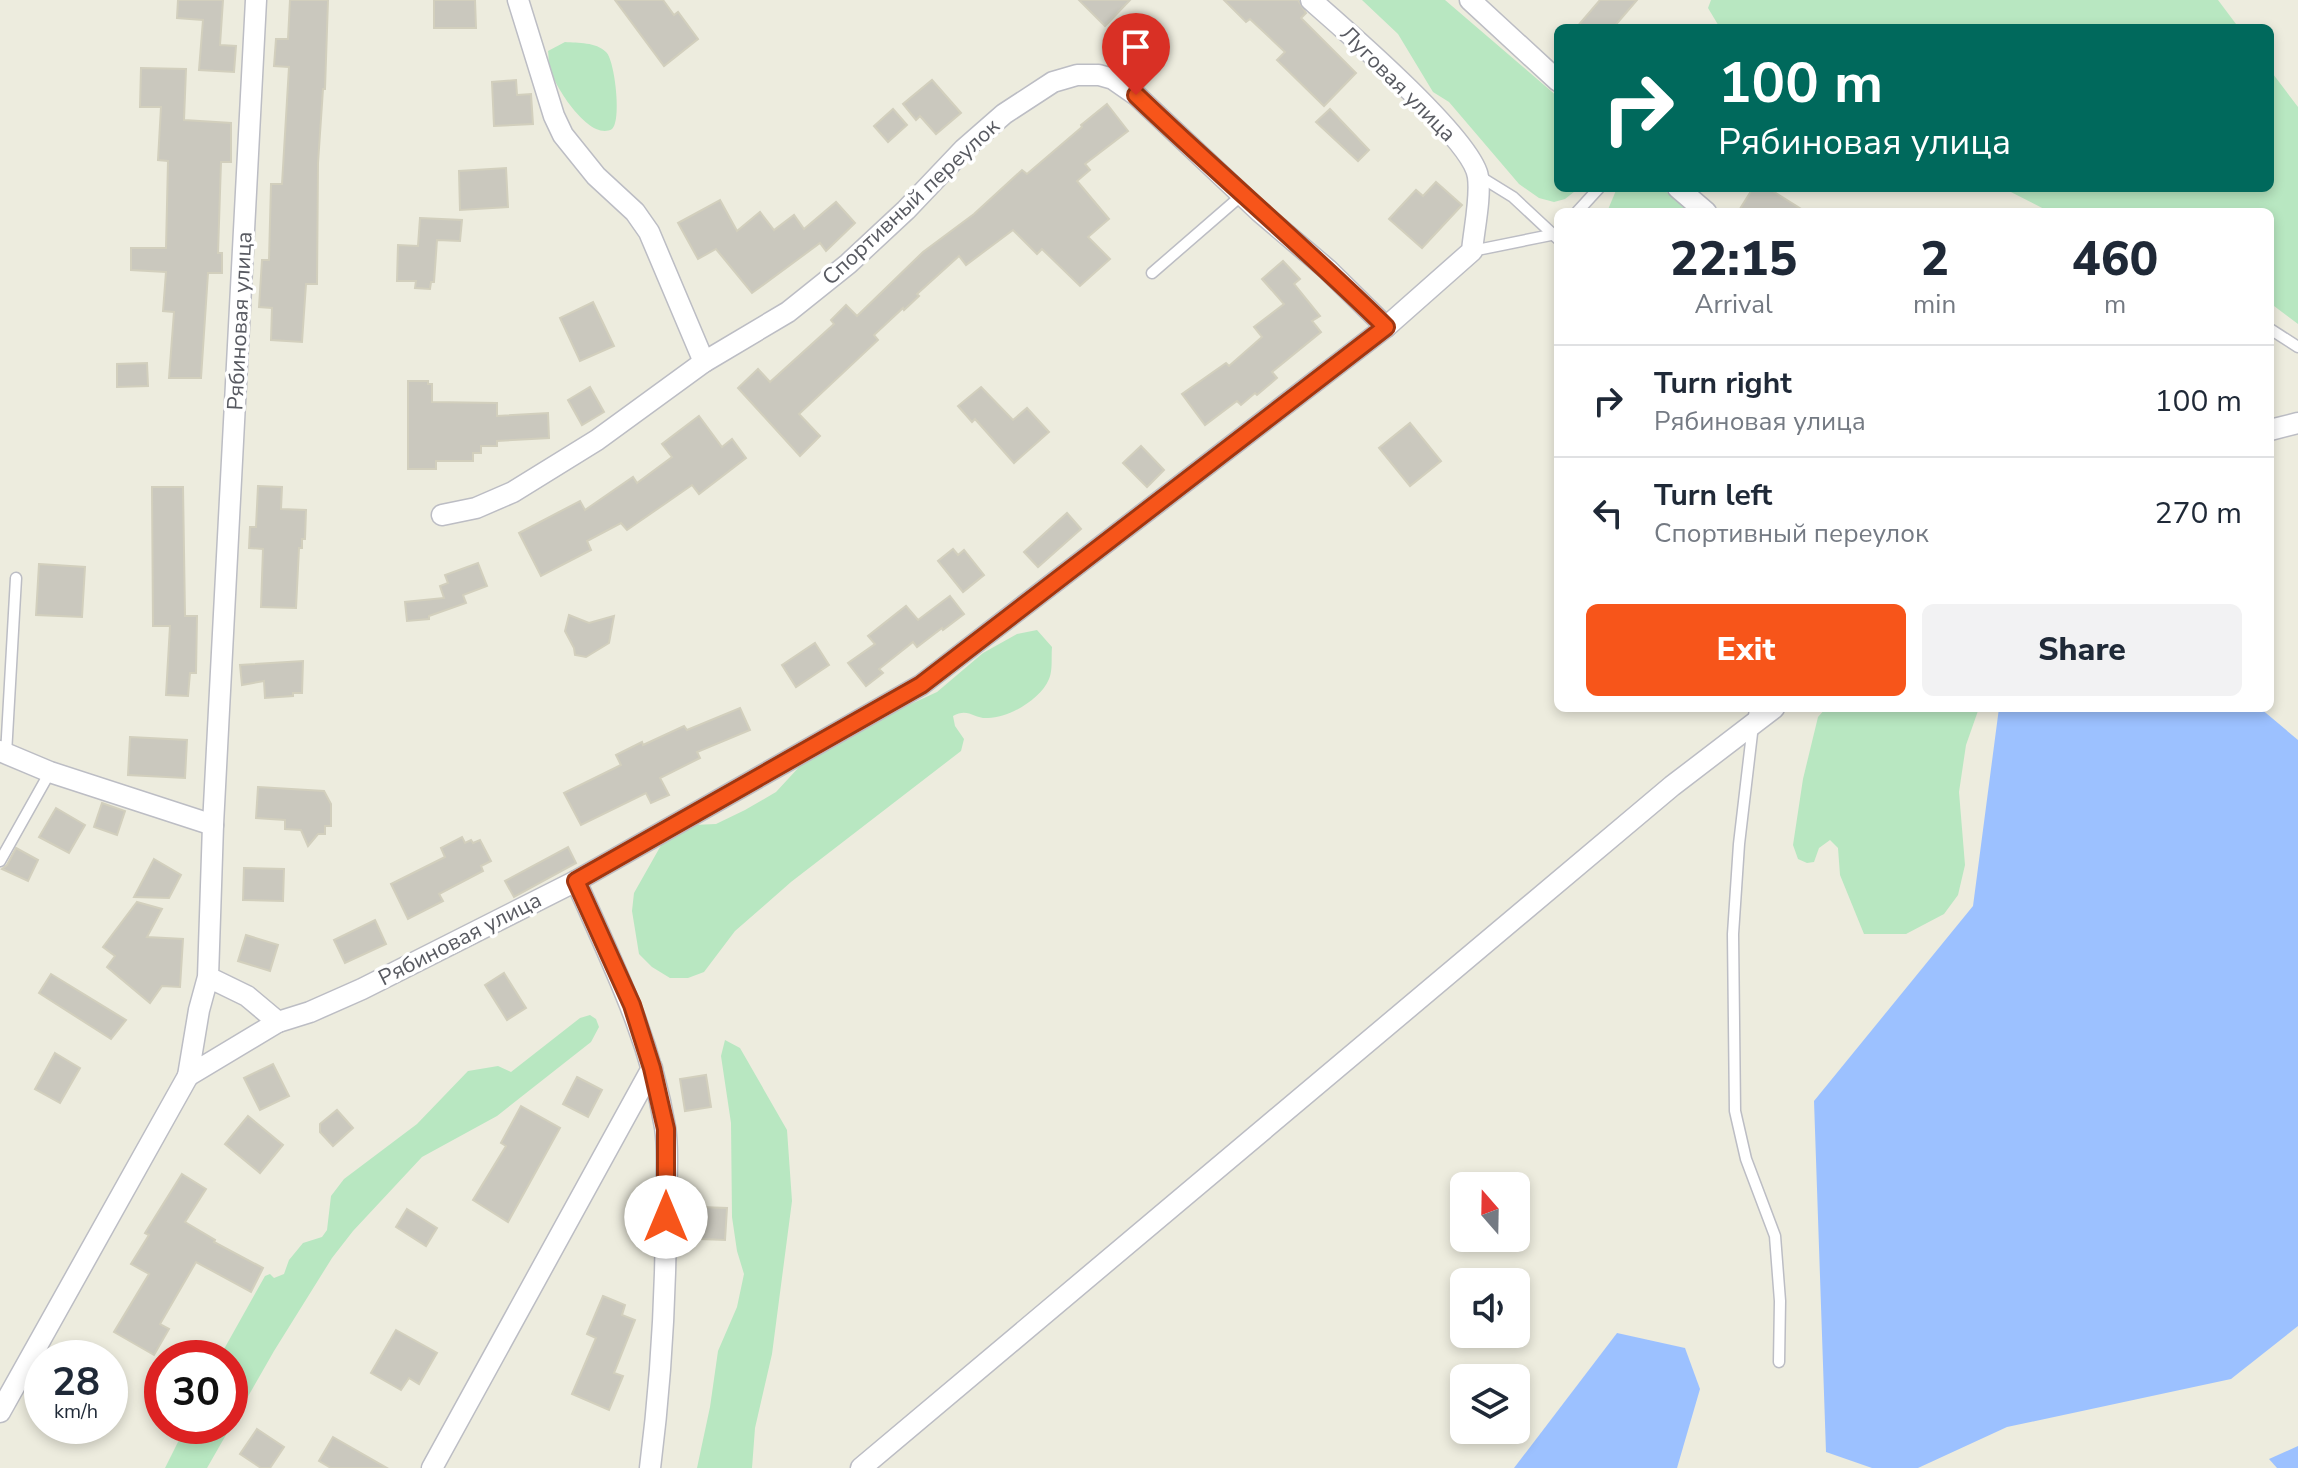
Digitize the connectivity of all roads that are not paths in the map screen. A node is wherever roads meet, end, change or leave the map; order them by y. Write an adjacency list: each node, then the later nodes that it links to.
1 (256, 0): 27 (street, Рябиновая улица)
2 (518, 0): 19 (street)
3 (1311, 0): 6 (street, Луговая улица)
4 (1470, 0): 5 (street)
5 (1554, 77)
6 (1478, 175): 12 (lane); 14 (street)
7 (1595, 192): 10 (lane)
8 (1683, 192): 11 (street)
9 (1242, 195): 15 (lane); 16 (street, Спортивный переулок); 19 (street, Спортивный переулок)
10 (1581, 208)
11 (1701, 208)
12 (1554, 233)
13 (1554, 237): 14 (lane)
14 (1472, 251): 16 (street, Рябиновая улица)
15 (1152, 273)
16 (1386, 327): 29 (street, Рябиновая улица)
17 (2274, 332): 18 (lane)
18 (2298, 347)
19 (704, 362): 22 (street, Спортивный переулок)
20 (2298, 423): 21 (street)
21 (2274, 429)
22 (442, 515)
23 (16, 578): 25 (lane)
24 (1755, 715): 34 (lane); 38 (street)
25 (3, 752): 26 (street)
26 (50, 772): 27 (street); 28 (lane)
27 (213, 825): 30 (street, Рябиновая улица)
28 (0, 861)
29 (576, 881): 31 (street, Рябиновая улица); 32 (street)
30 (208, 977): 31 (street); 33 (street, Рябиновая улица)
31 (278, 1022): 33 (street, Рябиновая улица)
32 (652, 1068): 36 (street); 37 (street)
33 (188, 1076): 35 (street)
34 (1779, 1362)
35 (0, 1412)
36 (432, 1468)
37 (650, 1468)
38 (861, 1468)

